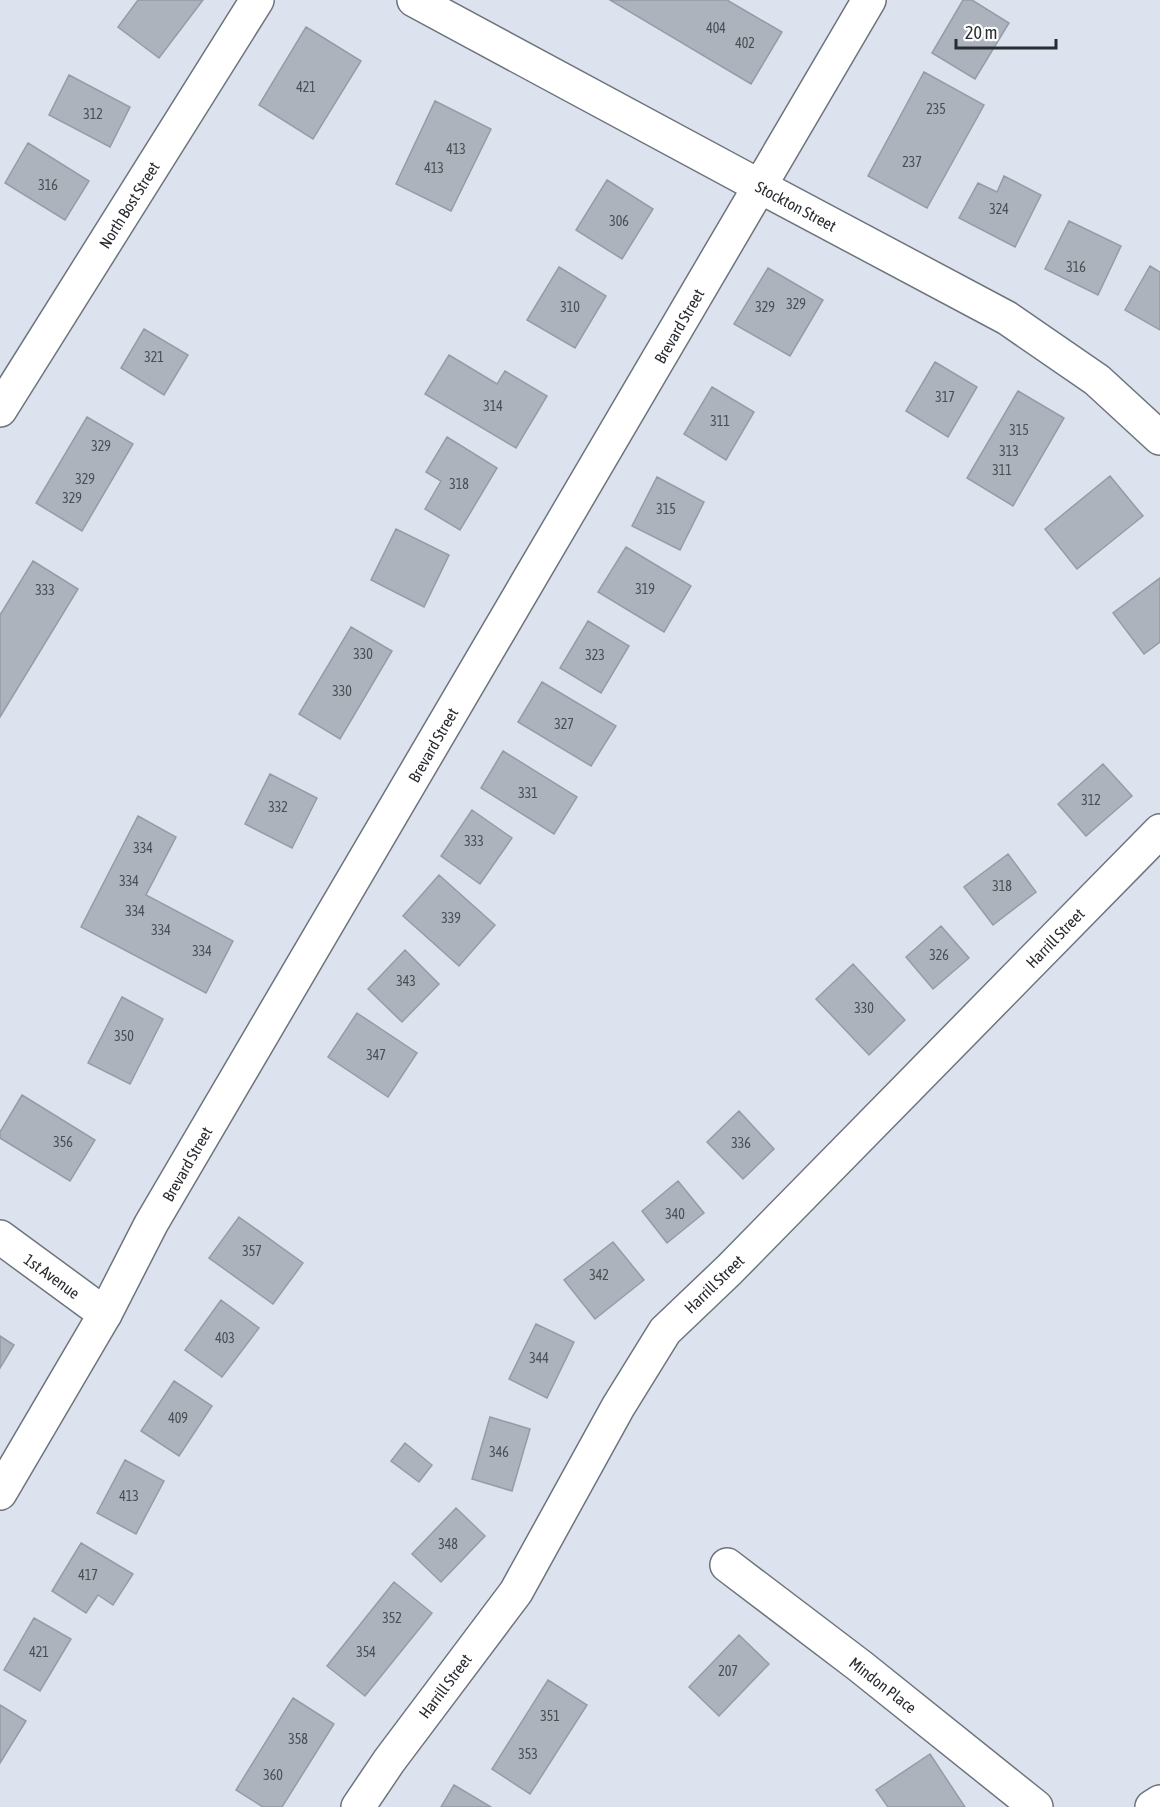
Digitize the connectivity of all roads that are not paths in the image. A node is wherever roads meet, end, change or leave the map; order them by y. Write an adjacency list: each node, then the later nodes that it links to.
1 (257, 0): 5 (street, North Bost Street)
2 (414, 0): 4 (street, Stockton Street)
3 (869, 0): 4 (street, Brevard Street)
4 (761, 187): 6 (street, Stockton Street); 9 (street, Brevard Street)
5 (0, 410)
6 (1160, 438)
7 (1160, 831): 13 (street, Harrill Street)
8 (0, 1237): 9 (street, 1st Avenue)
9 (105, 1314): 10 (street, Brevard Street)
10 (0, 1492)
11 (727, 1565): 14 (street, Mindon Place)
12 (1160, 1802): 15 (street)
13 (358, 1807)
14 (1036, 1807)
15 (1152, 1807)

